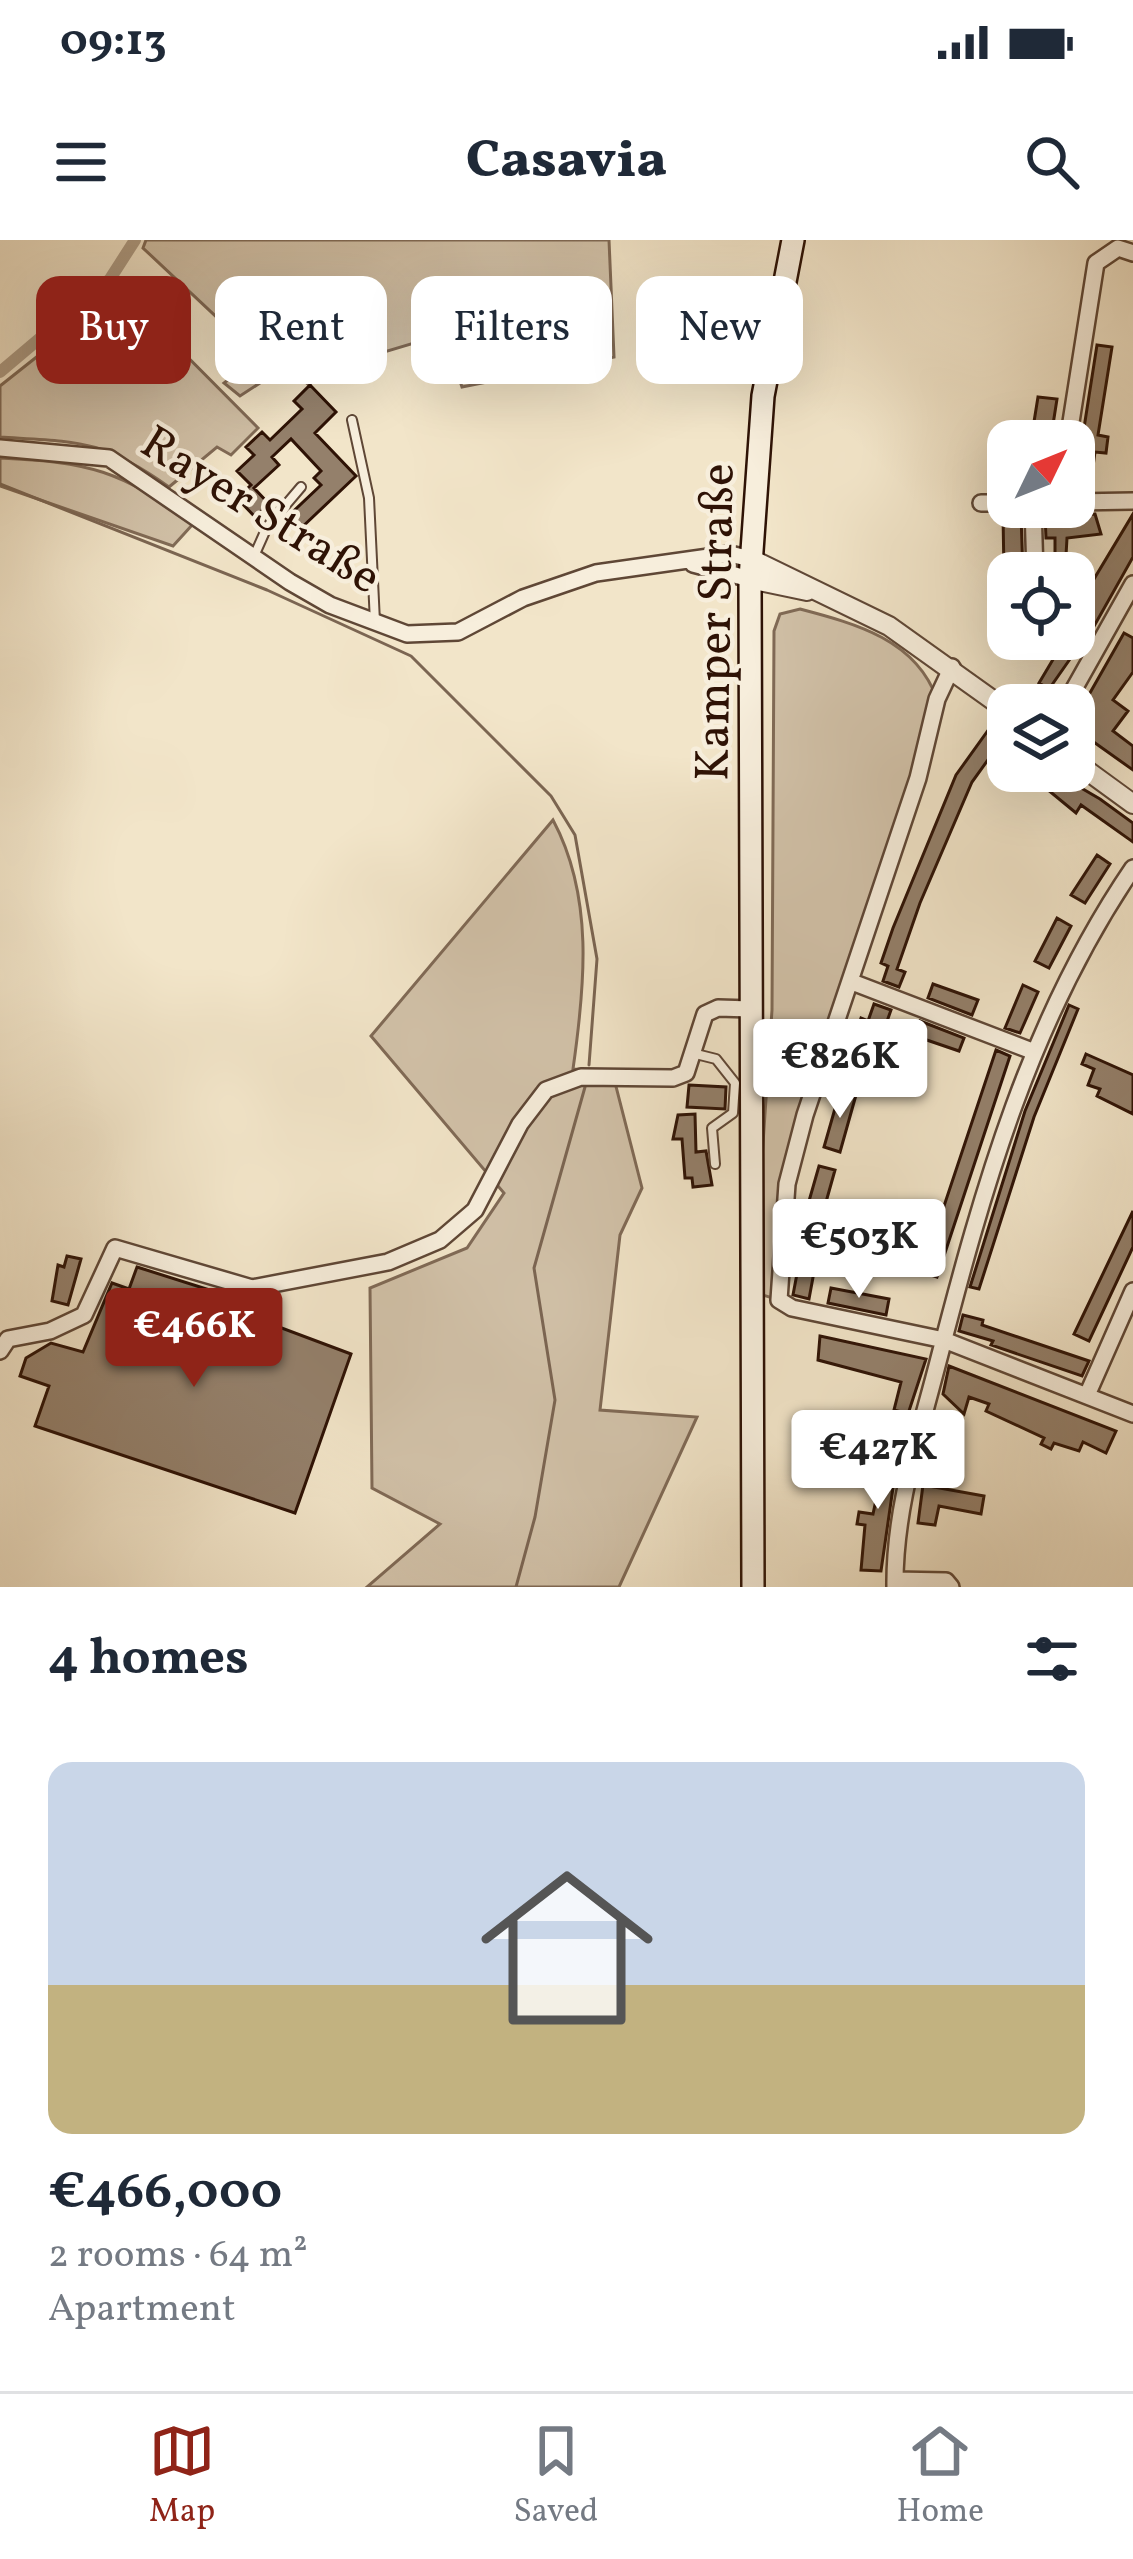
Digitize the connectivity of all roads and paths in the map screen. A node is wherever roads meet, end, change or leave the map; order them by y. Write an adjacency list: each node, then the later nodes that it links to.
1 (793, 240): 12 (main road, Kamper Straße)
2 (1133, 254): 3 (street)
3 (1071, 420)
4 (352, 421): 15 (lane)
5 (0, 448): 11 (street, Rayer Straße)
6 (301, 487): 11 (lane)
7 (1133, 501): 8 (street)
8 (1095, 502)
9 (981, 503): 10 (street)
10 (987, 503)
11 (255, 559): 15 (street, Rayer Straße)
12 (751, 569): 15 (street, Rayer Straße); 16 (street); 23 (main road, Kamper Straße)
13 (1133, 584): 14 (street)
14 (1126, 614): 17 (street)
15 (375, 624)
16 (952, 668): 18 (street); 22 (street)
17 (1079, 684)
18 (987, 695)
19 (1095, 776): 20 (street)
20 (1133, 804)
21 (1133, 868): 24 (street)
22 (852, 982): 24 (street); 28 (street)
23 (751, 1010): 25 (street); 33 (main road, Kamper Straße)
24 (1032, 1051): 28 (street)
25 (696, 1054): 26 (lane); 29 (street)
26 (715, 1164)
27 (1133, 1291): 30 (street)
28 (944, 1340): 30 (street); 32 (street)
29 (0, 1351)
30 (1088, 1393): 31 (street)
31 (1133, 1414)
32 (895, 1584): 34 (street)
33 (753, 1587)
34 (951, 1587)

